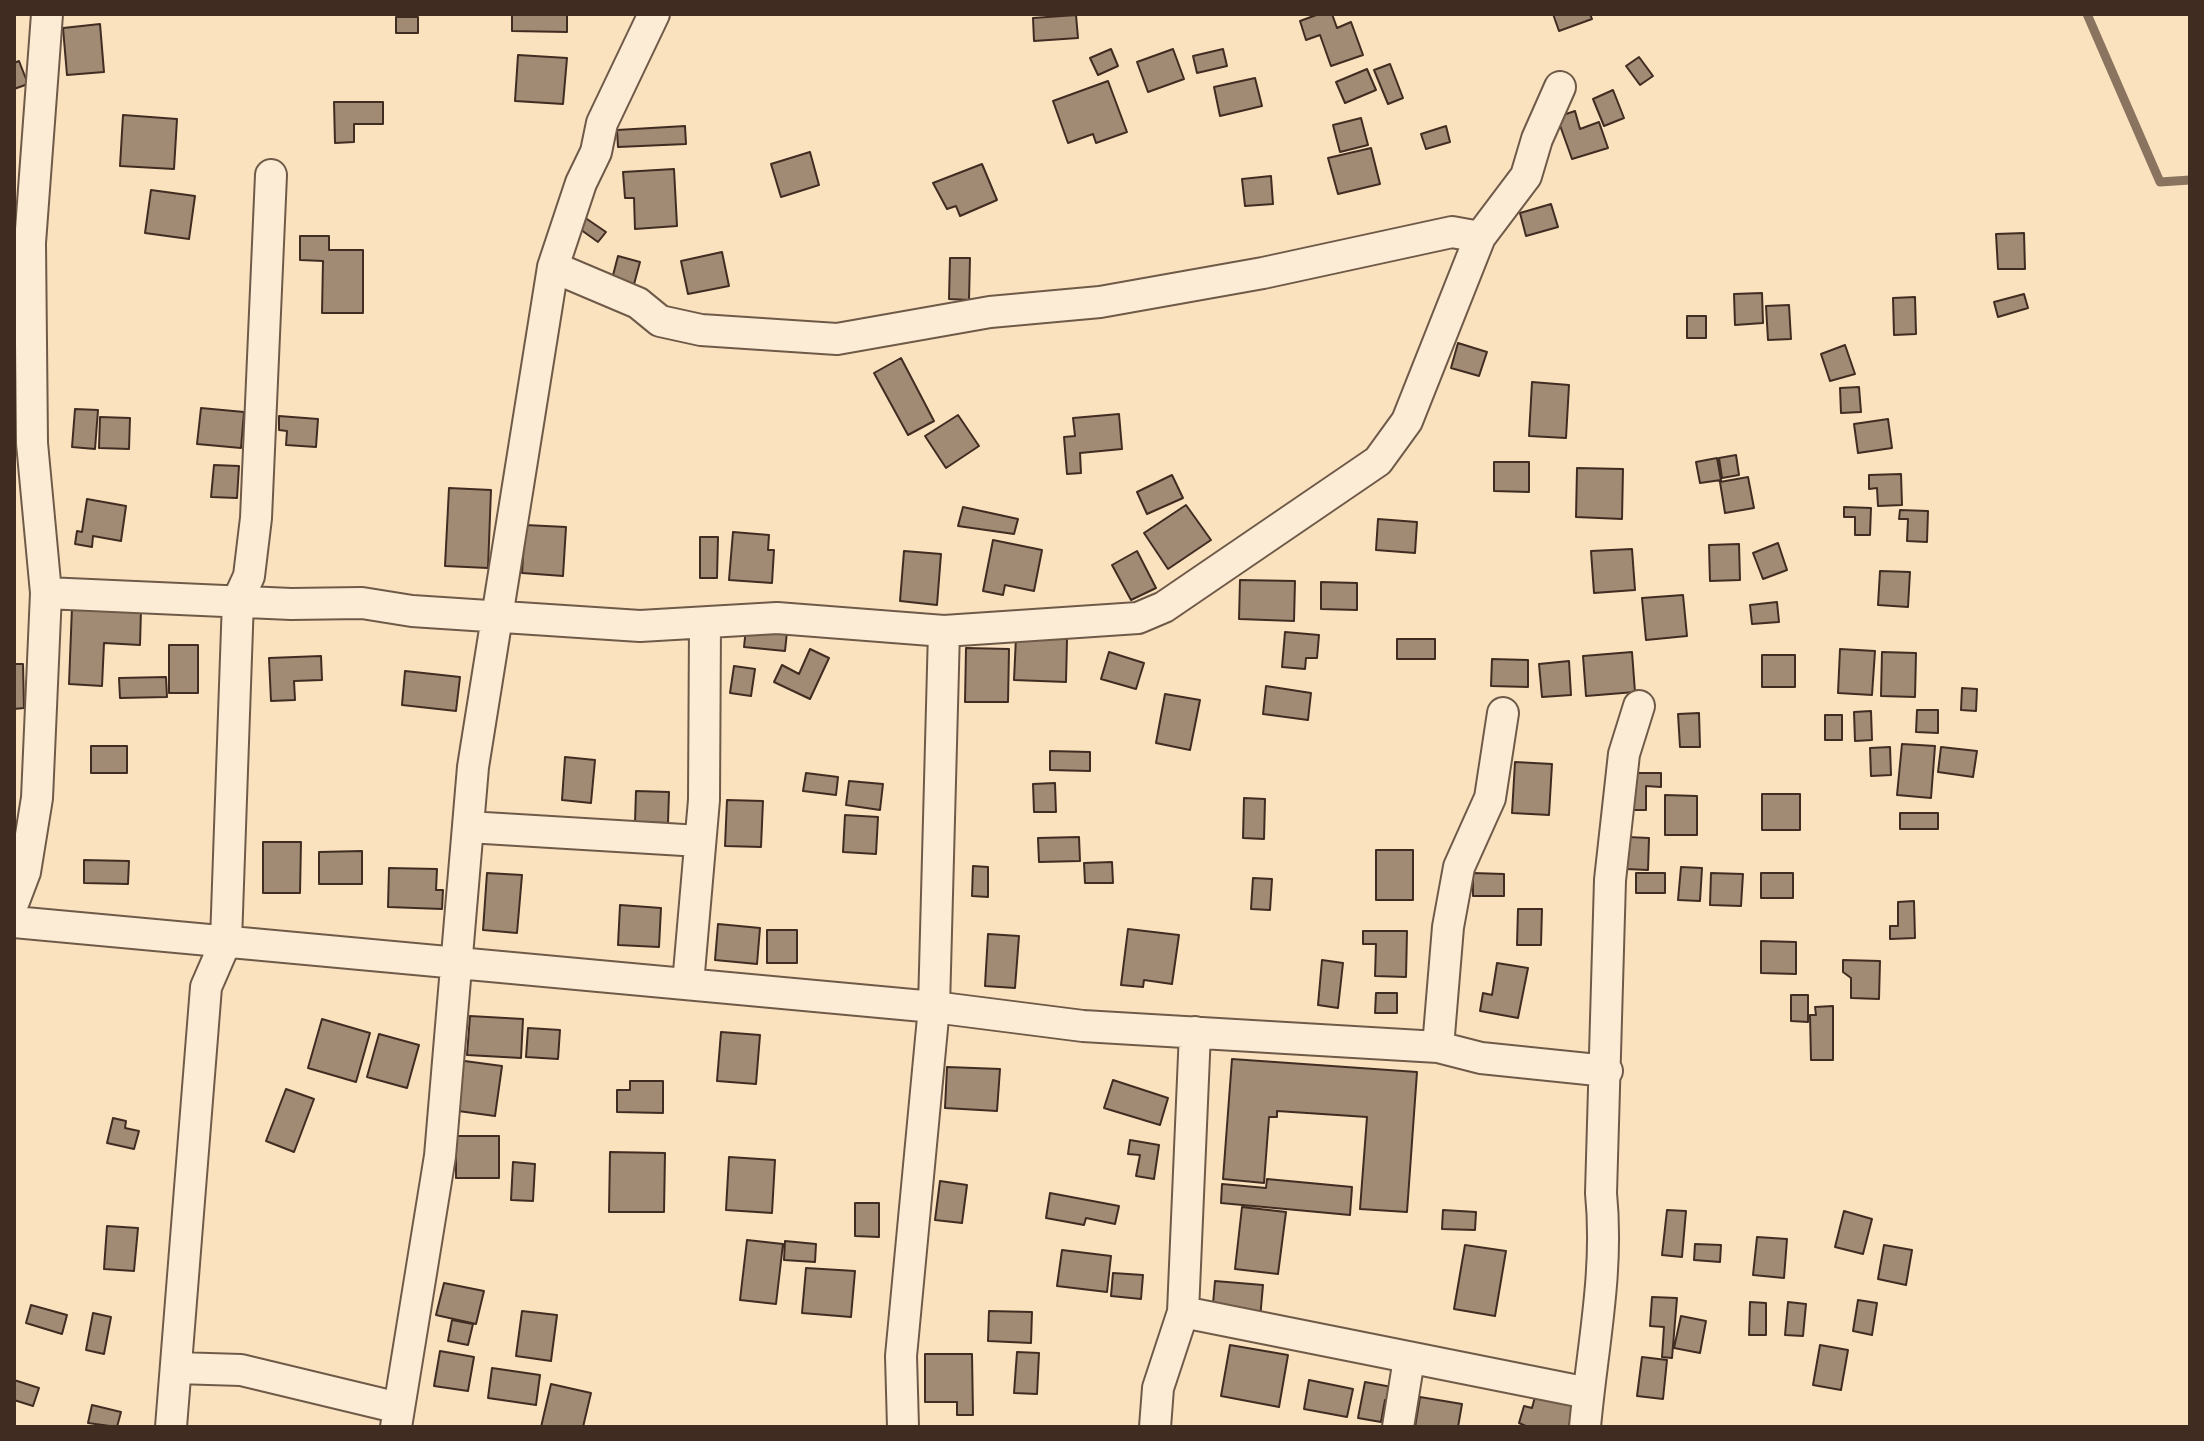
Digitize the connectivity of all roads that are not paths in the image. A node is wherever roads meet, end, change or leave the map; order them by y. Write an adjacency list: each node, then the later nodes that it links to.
1 (47, 14): 7 (street)
2 (654, 14): 6 (street)
3 (1560, 87): 5 (street)
4 (271, 175): 8 (street)
5 (1480, 237): 6 (street); 11 (street)
6 (553, 267): 9 (street)
7 (46, 593): 8 (street); 16 (street)
8 (238, 600): 9 (street); 18 (street)
9 (495, 617): 10 (street); 14 (street)
10 (705, 624): 11 (street); 15 (street)
11 (944, 631): 21 (street)
12 (1639, 706): 24 (street)
13 (1503, 713): 23 (street)
14 (468, 827): 15 (street); 19 (street)
15 (700, 841): 20 (street)
16 (14, 901)
17 (14, 922): 18 (street)
18 (226, 941): 19 (street); 27 (street)
19 (459, 961): 20 (street); 29 (street)
20 (688, 984): 21 (street)
21 (934, 1007): 22 (street); 31 (street)
22 (1195, 1032): 23 (street); 25 (street)
23 (1438, 1047): 24 (street)
24 (1607, 1071): 28 (street)
25 (1183, 1312): 26 (street); 32 (street)
26 (1409, 1359): 28 (street); 33 (street)
27 (177, 1368): 29 (street); 30 (street)
28 (1588, 1393): 34 (street)
29 (398, 1418)
30 (171, 1427)
31 (903, 1427)
32 (1155, 1427)
33 (1398, 1427)
34 (1585, 1427)

